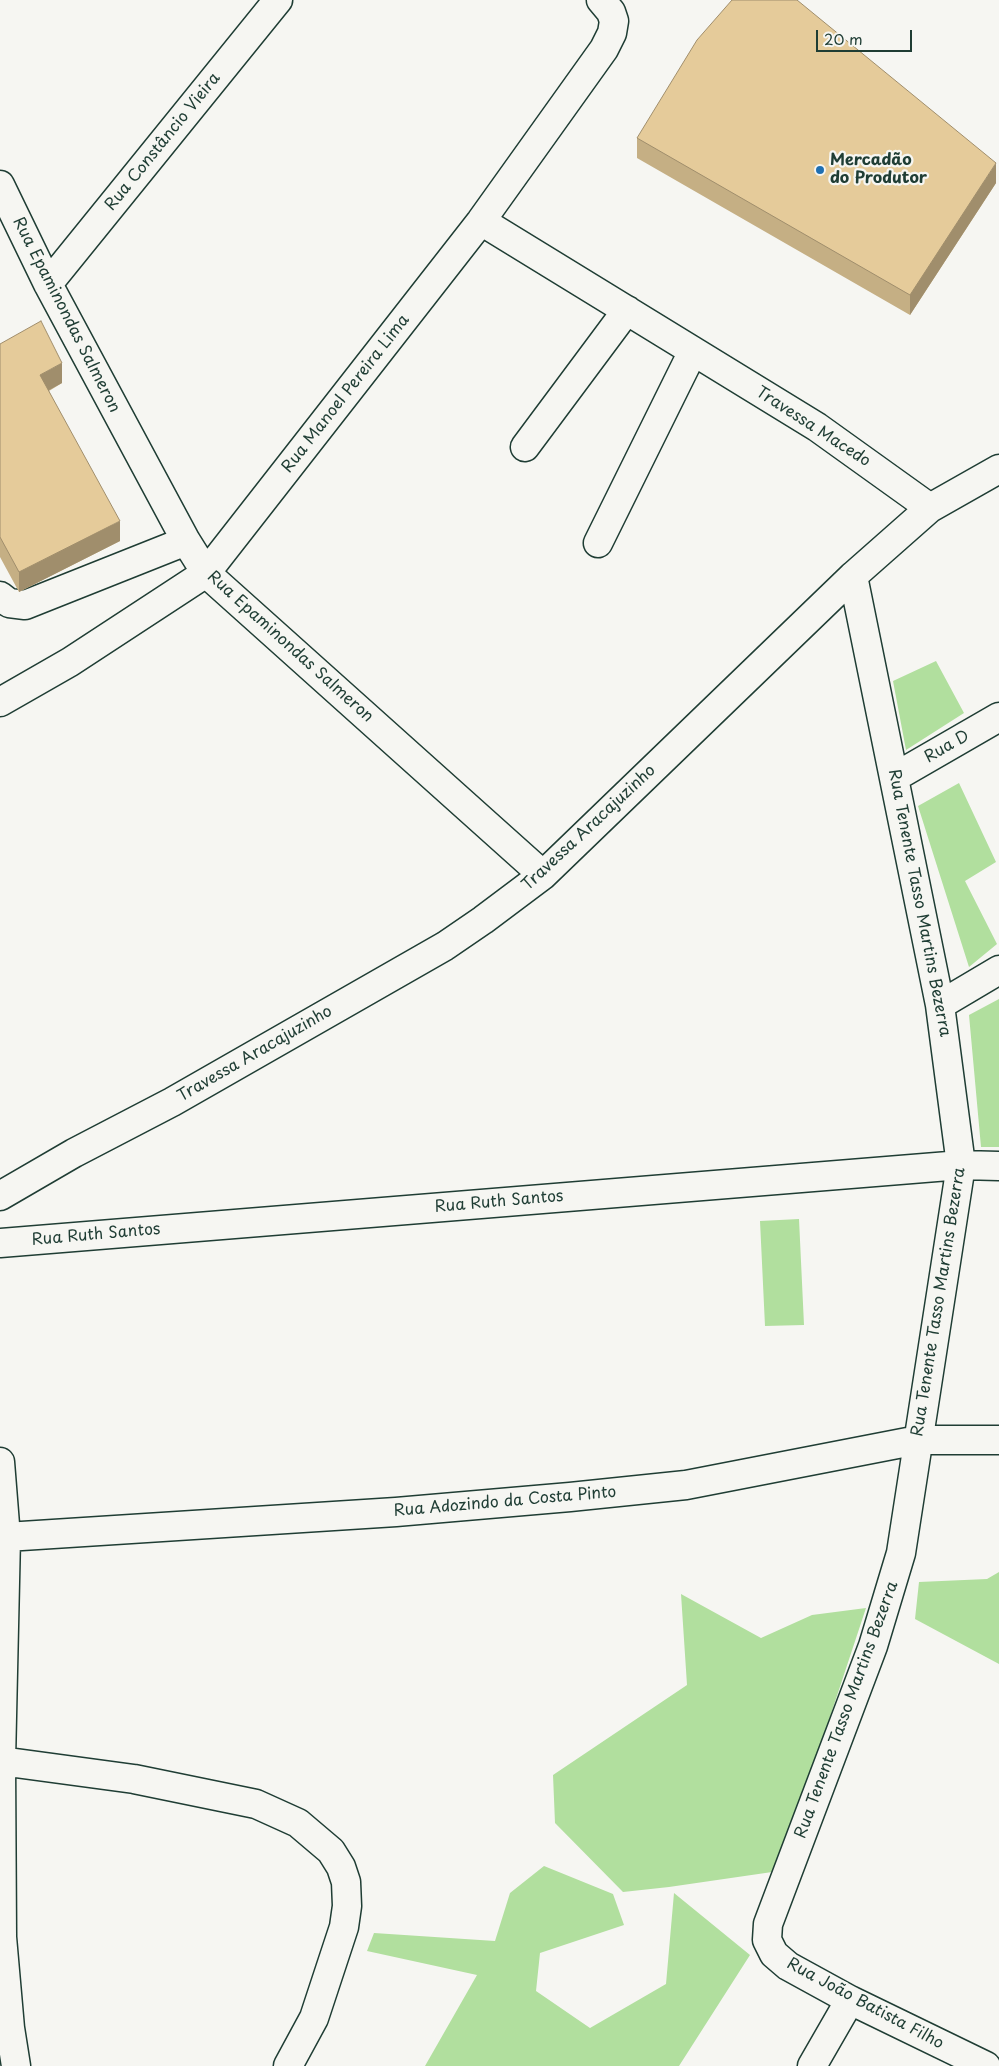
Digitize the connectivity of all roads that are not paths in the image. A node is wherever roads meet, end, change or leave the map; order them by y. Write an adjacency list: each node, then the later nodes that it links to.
1 (278, 0): 5 (street, Rua Constâncio Vieira)
2 (606, 6): 4 (street, Rua Manoel Pereira Lima)
3 (0, 185): 5 (street, Rua Epaminondas Salmeron)
4 (481, 221): 6 (street, Travessa Macedo); 13 (street, Rua Manoel Pereira Lima)
5 (48, 284): 11 (street, Rua Epaminondas Salmeron)
6 (627, 310): 7 (street, Travessa Macedo); 8 (street)
7 (694, 351): 10 (street, Travessa Macedo); 12 (street)
8 (525, 447)
9 (999, 469): 10 (street, Travessa Aracajuzinho)
10 (930, 508): 14 (street, Travessa Aracajuzinho)
11 (186, 541): 13 (street, Rua Epaminondas Salmeron); 15 (street)
12 (598, 542)
13 (206, 573): 16 (street, Rua Manoel Pereira Lima); 19 (street, Rua Epaminondas Salmeron)
14 (853, 576): 18 (street, Rua Tenente Tasso Martins Bezerra); 19 (street, Travessa Aracajuzinho)
15 (0, 596)
16 (0, 702)
17 (999, 717): 18 (street, Rua D)
18 (895, 776): 21 (street, Rua Tenente Tasso Martins Bezerra)
19 (543, 875): 24 (street, Travessa Aracajuzinho)
20 (999, 970): 21 (street)
21 (940, 1005): 22 (street, Rua Tenente Tasso Martins Bezerra)
22 (961, 1165): 23 (street, Rua Ruth Santos); 25 (street, Rua Ruth Santos); 26 (street, Rua Tenente Tasso Martins Bezerra)
23 (999, 1166)
24 (0, 1196)
25 (0, 1243)
26 (918, 1440): 27 (street, Rua Adozindo da Costa Pinto); 29 (street, Rua Adozindo da Costa Pinto); 31 (street, Rua Tenente Tasso Martins Bezerra)
27 (999, 1440)
28 (0, 1462): 29 (street)
29 (6, 1537): 30 (street)
30 (1, 1761): 32 (street); 35 (street)
31 (768, 1924): 33 (street, Rua João Batista Filho)
32 (1, 1936): 34 (street)
33 (850, 2000): 36 (street); 37 (street, Rua João Batista Filho)
34 (16, 2066)
35 (288, 2066)
36 (812, 2066)
37 (986, 2066)

